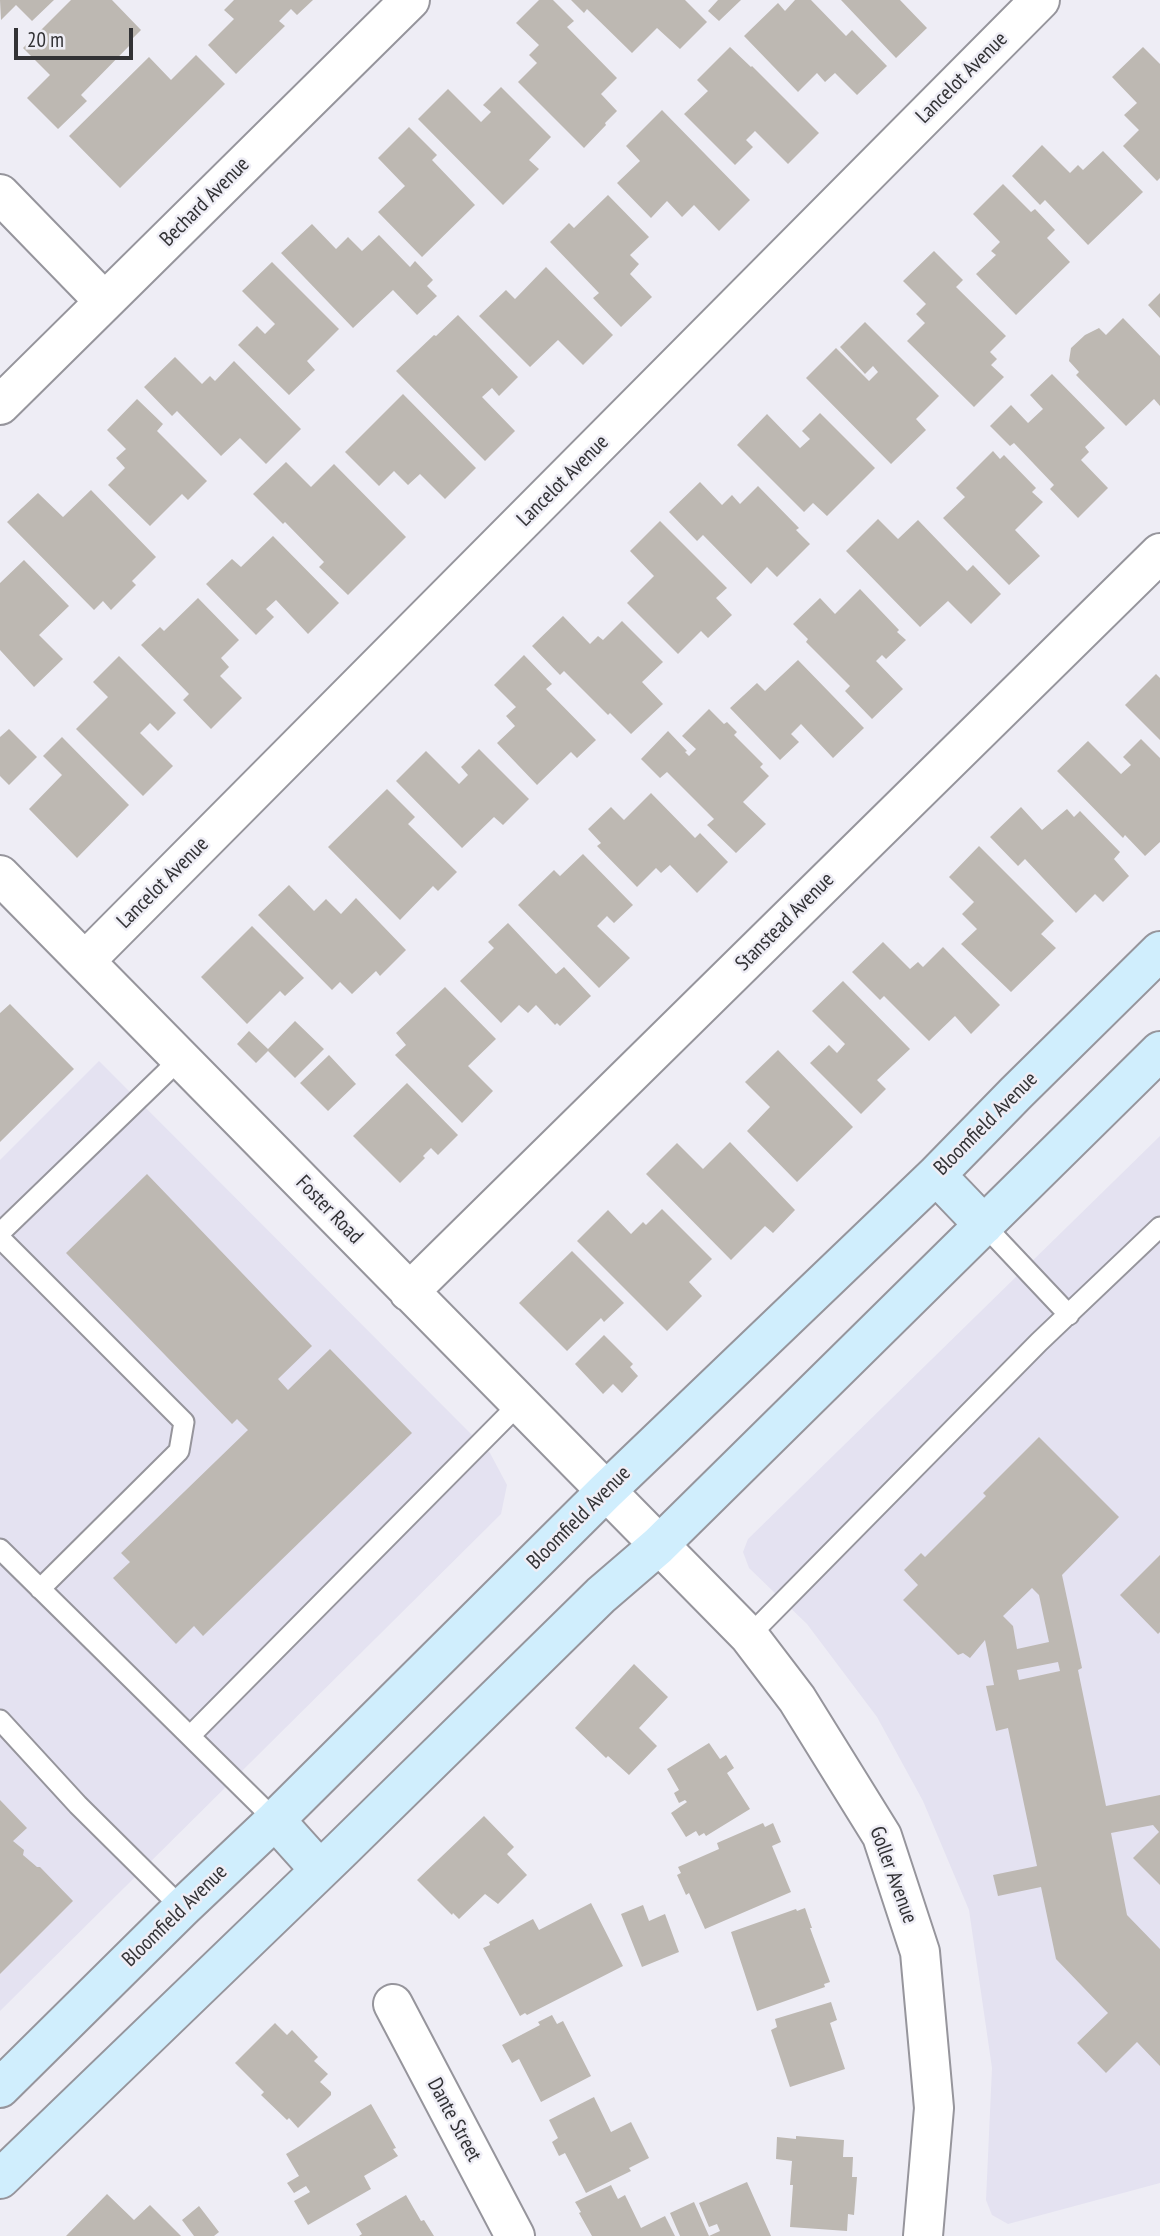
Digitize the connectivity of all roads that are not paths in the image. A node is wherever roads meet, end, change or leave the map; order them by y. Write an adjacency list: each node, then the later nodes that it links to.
1 (410, 0): 4 (street, Bechard Avenue)
2 (1040, 0): 9 (street, Lancelot Avenue)
3 (0, 194): 4 (street)
4 (104, 301): 5 (street, Bechard Avenue)
5 (0, 405)
6 (1160, 553): 16 (street, Stanstead Avenue)
7 (0, 875): 9 (street, Foster Road)
8 (1160, 951): 12 (main road, Bloomfield Avenue)
9 (85, 961): 11 (street, Foster Road)
10 (1160, 1051): 13 (main road)
11 (180, 1059): 15 (lane); 16 (street, Foster Road)
12 (936, 1175): 13 (main road); 19 (main road, Bloomfield Avenue)
13 (984, 1225): 17 (lane); 20 (main road)
14 (1160, 1227): 17 (lane)
15 (0, 1235): 22 (lane)
16 (409, 1292): 18 (street, Foster Road)
17 (1069, 1315): 23 (lane)
18 (519, 1404): 19 (street, Foster Road); 25 (lane)
19 (605, 1492): 20 (street, Foster Road); 26 (main road, Bloomfield Avenue)
20 (658, 1546): 23 (street, Goller Avenue); 27 (main road)
21 (0, 1549): 22 (lane)
22 (40, 1589): 25 (lane)
23 (749, 1636): 33 (street, Goller Avenue)
24 (0, 1720): 28 (lane)
25 (190, 1736): 26 (lane)
26 (275, 1820): 27 (main road); 28 (main road, Bloomfield Avenue)
27 (320, 1870): 31 (main road)
28 (182, 1908): 30 (main road, Bloomfield Avenue)
29 (393, 2004): 32 (street, Dante Street)
30 (0, 2088)
31 (0, 2179)
32 (515, 2236)
33 (923, 2236)

